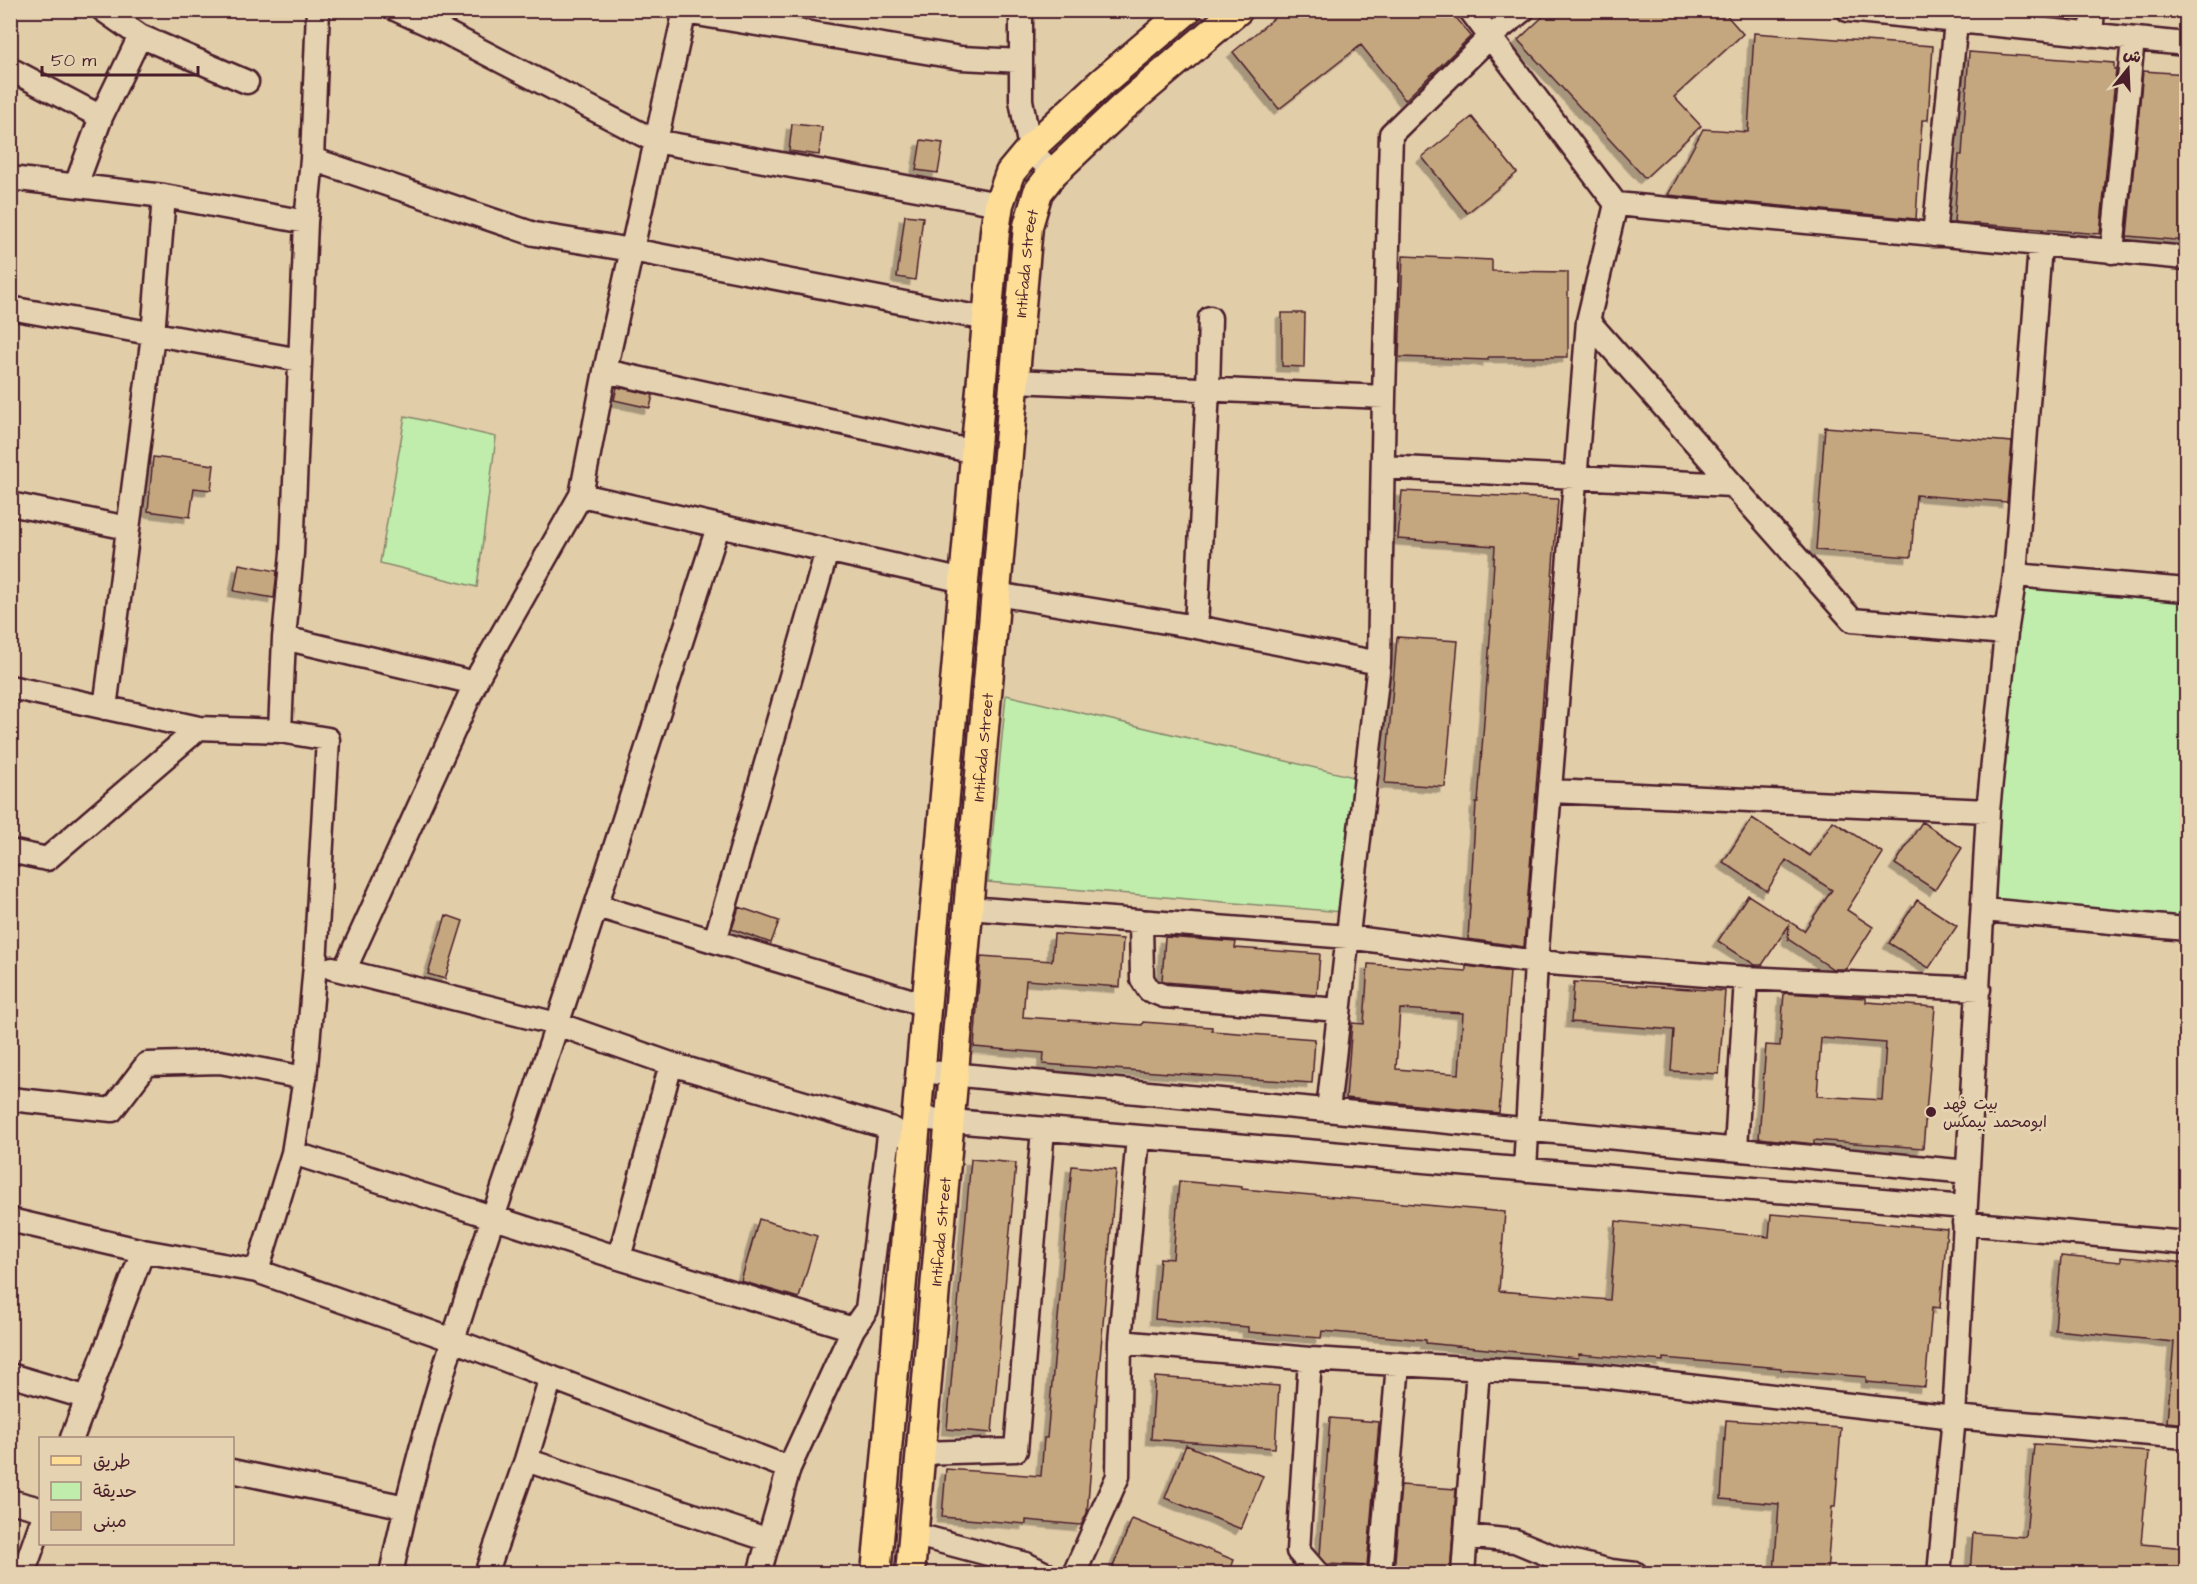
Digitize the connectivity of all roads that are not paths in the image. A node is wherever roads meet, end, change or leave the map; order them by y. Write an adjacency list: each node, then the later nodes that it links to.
1 (103, 10): 14 (street)
2 (318, 10): 24 (street)
3 (397, 10): 22 (street)
4 (1021, 10): 18 (street)
5 (1187, 10): 23 (main road, Intifada Street)
6 (1238, 10): 25 (main road, Intifada Street)
7 (1470, 10): 15 (street)
8 (1523, 10): 15 (street)
9 (1848, 10): 12 (street)
10 (2093, 10): 13 (street)
11 (685, 11): 18 (street); 22 (street)
12 (1956, 22): 13 (street); 33 (street)
13 (2091, 35): 16 (street)
14 (140, 36): 20 (street); 21 (street)
15 (1491, 36): 29 (street); 47 (street)
16 (2133, 39): 17 (street); 36 (street)
17 (2187, 44)
18 (1021, 61): 23 (street)
19 (10, 69): 21 (street)
20 (247, 82)
21 (101, 117): 27 (street)
22 (655, 141): 30 (street); 35 (street)
23 (1030, 149): 25 (street); 30 (main road, Intifada Street)
24 (312, 159): 31 (street); 35 (street)
25 (1053, 173): 32 (main road, Intifada Street)
26 (10, 177): 27 (street)
27 (76, 186): 28 (street)
28 (164, 196): 31 (street); 42 (street)
29 (1616, 204): 33 (street); 41 (street)
30 (997, 218): 32 (street); 40 (main road, Intifada Street)
31 (306, 222): 43 (street)
32 (1028, 234): 45 (main road, Intifada Street)
33 (1934, 235): 34 (street)
34 (2040, 246): 36 (street); 57 (street)
35 (632, 250): 40 (street); 44 (street)
36 (2112, 252): 37 (street)
37 (2187, 258)
38 (10, 308): 42 (street)
39 (1210, 318): 46 (street)
40 (987, 319): 48 (main road, Intifada Street)
41 (1588, 321): 50 (street); 51 (street)
42 (153, 335): 43 (street); 55 (street)
43 (300, 360): 63 (street)
44 (605, 371): 48 (street); 52 (street)
45 (1015, 381): 46 (street); 60 (main road, Intifada Street)
46 (1208, 389): 47 (street); 61 (street)
47 (1383, 397): 49 (street)
48 (975, 452): 58 (main road, Intifada Street)
49 (1383, 467): 50 (street); 64 (street)
50 (1576, 477): 51 (street); 70 (street)
51 (1731, 484): 62 (street)
52 (581, 495): 54 (street); 65 (street)
53 (10, 504): 55 (street)
54 (717, 527): 56 (street); 73 (street)
55 (128, 528): 67 (street)
56 (827, 551): 58 (street); 79 (street)
57 (2015, 575): 59 (street); 62 (street)
58 (964, 581): 85 (main road, Intifada Street)
59 (2187, 590)
60 (996, 594): 61 (street); 74 (main road, Intifada Street)
61 (1196, 627): 64 (street)
62 (2006, 633): 71 (street)
63 (284, 638): 65 (street); 69 (street)
64 (1379, 663): 78 (street)
65 (475, 683): 82 (street)
66 (10, 687): 67 (street)
67 (105, 708): 68 (street)
68 (199, 728): 69 (street); 72 (street)
69 (280, 732): 81 (street)
70 (1550, 791): 71 (street); 80 (street)
71 (1988, 811): 75 (street)
72 (10, 850)
73 (597, 906): 79 (street); 87 (street)
74 (968, 908): 76 (street); 90 (main road, Intifada Street)
75 (1984, 910): 77 (street); 84 (street)
76 (1141, 921): 78 (street); 86 (street)
77 (2187, 929)
78 (1348, 937): 80 (street); 86 (street)
79 (716, 942): 85 (street)
80 (1536, 962): 83 (street); 97 (street)
81 (315, 965): 82 (street); 91 (street)
82 (344, 970): 87 (street)
83 (1746, 978): 84 (street); 99 (street)
84 (1979, 990): 102 (street)
85 (926, 1005): 89 (main road, Intifada Street)
86 (1339, 1010): 93 (street)
87 (557, 1024): 88 (street); 104 (street)
88 (671, 1064): 95 (street); 108 (street)
89 (920, 1071): 90 (street); 95 (main road, Intifada Street)
90 (953, 1074): 93 (street); 94 (main road, Intifada Street)
91 (305, 1078): 92 (street); 100 (street)
92 (10, 1099)
93 (1328, 1110): 97 (street)
94 (949, 1121): 95 (street); 96 (street); 122 (main road, Intifada Street)
95 (907, 1129): 110 (street); 137 (main road, Intifada Street)
96 (1044, 1129): 98 (street); 122 (street)
97 (1526, 1129): 99 (street); 101 (street)
98 (1138, 1137): 101 (street); 112 (street)
99 (1736, 1149): 102 (street)
100 (293, 1153): 104 (street); 109 (street)
101 (1525, 1170): 103 (street)
102 (1968, 1172): 103 (street)
103 (1965, 1215): 106 (street); 119 (street)
104 (494, 1216): 108 (street); 111 (street)
105 (10, 1220): 107 (street)
106 (2187, 1243)
107 (143, 1251): 109 (street); 118 (street)
108 (619, 1258): 110 (street)
109 (257, 1271): 111 (street)
110 (853, 1329): 124 (street)
111 (453, 1340): 117 (street); 127 (street)
112 (1120, 1342): 113 (street); 140 (street)
113 (1310, 1359): 114 (street); 141 (street)
114 (1398, 1364): 115 (street); 142 (street)
115 (1478, 1368): 119 (street); 131 (street)
116 (10, 1375): 118 (street)
117 (551, 1377): 123 (street); 124 (street)
118 (88, 1398): 120 (street)
119 (1954, 1417): 121 (street); 145 (street)
120 (72, 1437)
121 (2187, 1437)
122 (921, 1452): 130 (main road, Intifada Street)
123 (526, 1460): 132 (street); 135 (street)
124 (789, 1468): 132 (street)
125 (234, 1471): 127 (street)
126 (10, 1501): 128 (street)
127 (406, 1507): 133 (street)
128 (39, 1509)
129 (39, 1529): 134 (street)
130 (913, 1534): 138 (main road, Intifada Street); 139 (street)
131 (1466, 1536): 143 (street); 144 (street)
132 (769, 1540): 136 (street)
133 (394, 1573)
134 (23, 1574)
135 (486, 1574)
136 (759, 1574)
137 (876, 1574)
138 (910, 1574)
139 (1046, 1574)
140 (1074, 1574)
141 (1318, 1574)
142 (1380, 1574)
143 (1463, 1574)
144 (1636, 1574)
145 (1940, 1574)

